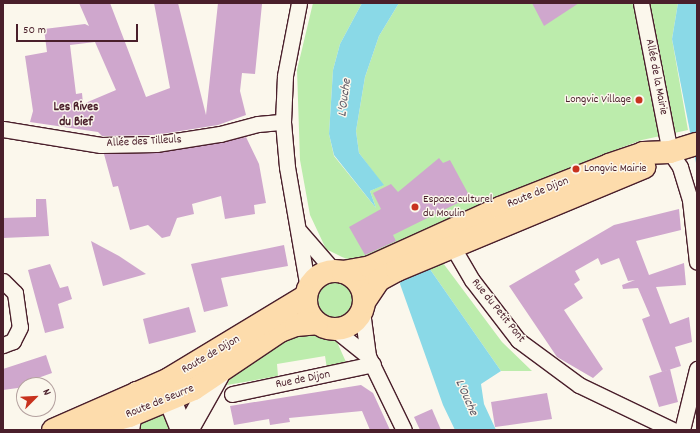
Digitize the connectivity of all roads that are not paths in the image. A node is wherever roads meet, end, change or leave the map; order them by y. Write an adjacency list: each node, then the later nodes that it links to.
1 (299, 3): 3 (street)
2 (641, 3): 6 (street, Allée de la Mairie)
3 (284, 122): 4 (street, Allée des Tilleuls); 7 (street)
4 (3, 129)
5 (697, 144): 6 (main road, Route de Dijon)
6 (670, 152): 8 (main road, Route de Dijon); 9 (street)
7 (300, 232): 10 (street); 13 (street)
8 (448, 240): 11 (main road, Route de Dijon); 30 (street, Rue du Petit Pont)
9 (697, 262)
10 (338, 271): 11 (main road, Route de Dijon); 13 (main road); 14 (main road)
11 (375, 274): 14 (main road)
12 (3, 281): 16 (street)
13 (307, 292): 15 (main road); 20 (main road, Route de Dijon)
14 (363, 306): 15 (main road); 17 (street)
15 (325, 326): 17 (street); 19 (main road, Route de Dijon)
16 (3, 345)
17 (371, 360): 21 (street, Rue de Dijon); 29 (street)
18 (697, 369): 31 (street)
19 (218, 375): 22 (main road, Route de Seurre); 28 (street)
20 (137, 394): 22 (street); 23 (main road, Route de Dijon); 24 (street)
21 (232, 394)
22 (170, 400): 24 (main road, Route de Seurre); 27 (street)
23 (110, 405): 25 (main road, Route de Seurre)
24 (128, 423): 26 (main road, Route de Seurre)
25 (53, 430)
26 (81, 430)
27 (182, 430)
28 (187, 430)
29 (404, 430)
30 (673, 430)
31 (682, 430)

